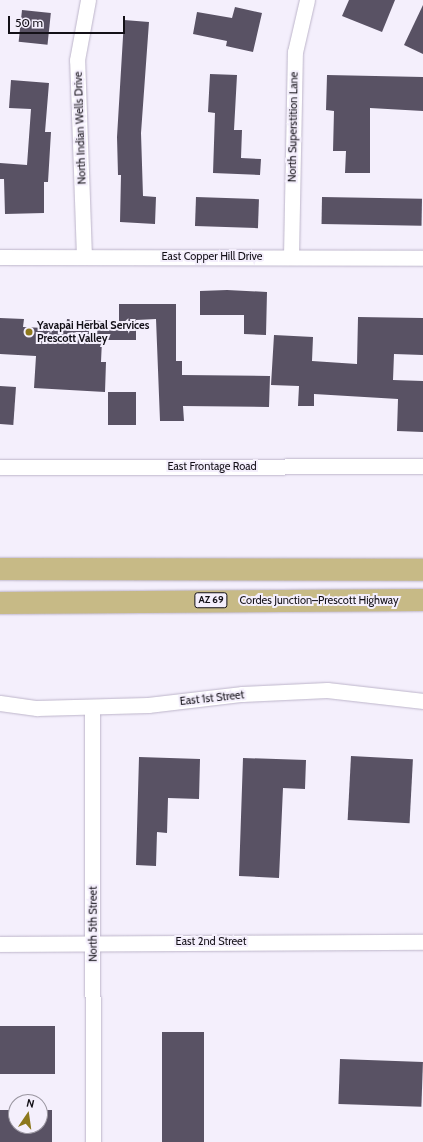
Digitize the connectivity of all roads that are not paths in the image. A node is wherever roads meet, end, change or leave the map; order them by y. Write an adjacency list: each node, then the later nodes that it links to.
1 (88, 0): 5 (street, North Indian Wells Drive)
2 (307, 0): 3 (street, North Superstition Lane)
3 (291, 256): 5 (street, East Copper Hill Drive); 6 (street, East Copper Hill Drive)
4 (0, 257): 5 (street, East Copper Hill Drive)
5 (84, 257)
6 (423, 258)
7 (423, 466): 8 (street, East Frontage Road)
8 (0, 467)
9 (0, 569): 10 (main road)
10 (423, 570)
11 (423, 600): 12 (main road, Cordes Junction–Prescott Highway / AZ 69)
12 (0, 603)
13 (423, 701): 15 (street, East 1st Street)
14 (0, 703): 15 (street, East 1st Street)
15 (92, 707): 16 (street, North 5th Street)
16 (93, 942): 17 (street, East 2nd Street); 18 (street, East 2nd Street); 19 (street, North 5th Street)
17 (423, 942)
18 (0, 944)
19 (93, 1142)

